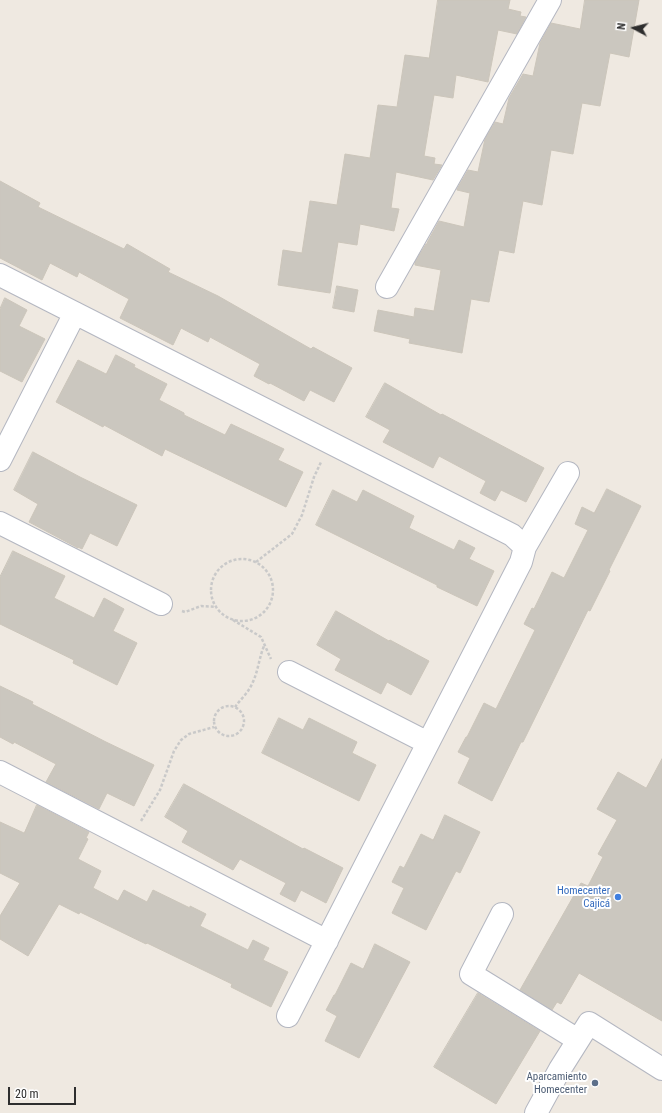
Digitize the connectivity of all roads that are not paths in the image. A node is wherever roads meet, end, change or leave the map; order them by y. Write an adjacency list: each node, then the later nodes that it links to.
1 (550, 0): 3 (street)
2 (0, 275): 4 (street)
3 (387, 287)
4 (75, 313): 5 (street); 8 (street)
5 (0, 460)
6 (568, 473): 8 (street)
7 (0, 522): 9 (street)
8 (525, 547): 11 (street)
9 (161, 604)
10 (289, 672): 11 (street)
11 (428, 743): 14 (street)
12 (0, 772): 14 (street)
13 (502, 914): 16 (street)
14 (327, 941): 15 (street)
15 (288, 1016)
16 (578, 1040): 17 (street); 18 (street)
17 (662, 1069)
18 (536, 1113)

